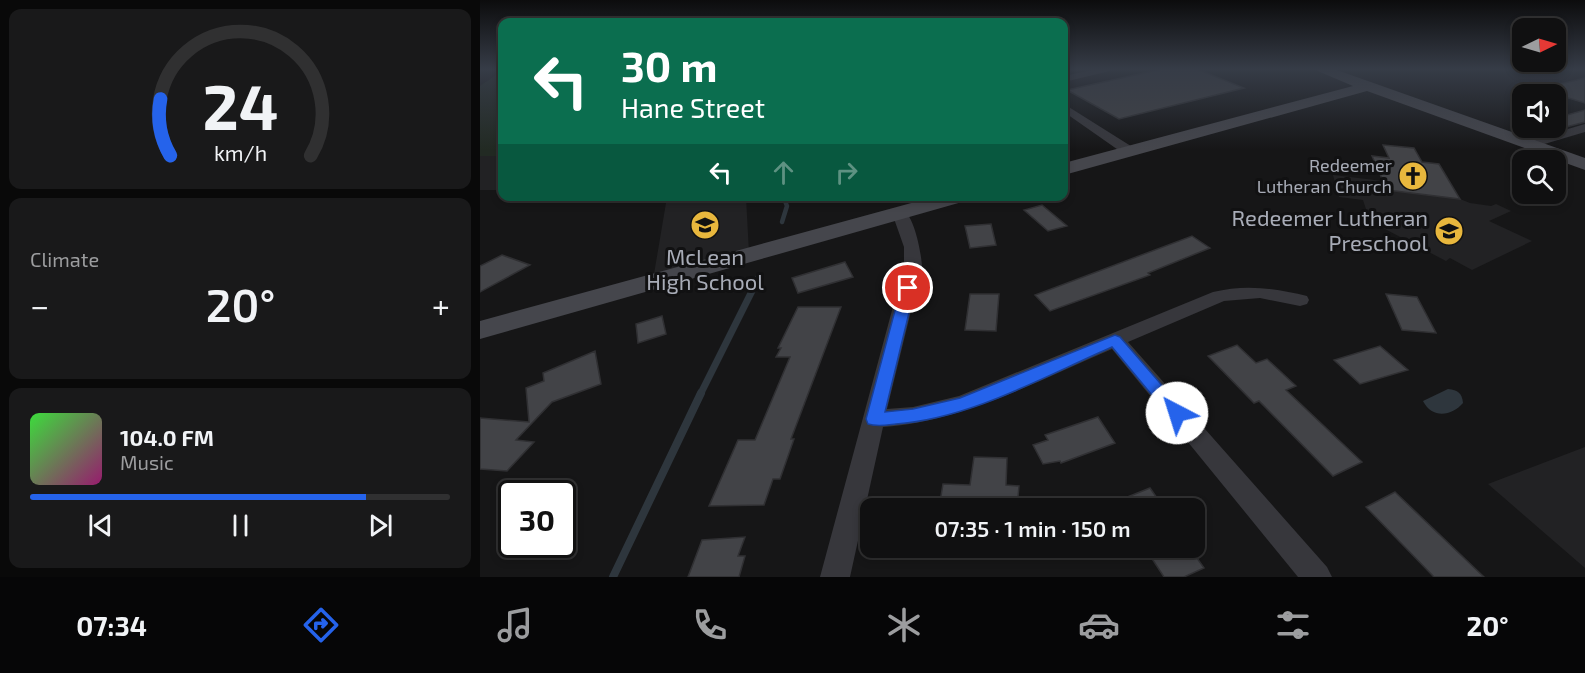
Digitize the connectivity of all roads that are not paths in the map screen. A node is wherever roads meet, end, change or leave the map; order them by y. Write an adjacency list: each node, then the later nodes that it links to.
1 (1332, 96): 6 (main road)
2 (1396, 96): 5 (main road)
3 (1068, 110): 6 (street)
4 (1585, 128): 5 (street)
5 (1532, 144): 7 (main road)
6 (1129, 151): 8 (main road)
7 (1585, 164)
8 (1068, 168)
9 (944, 201): 10 (main road)
10 (900, 213): 12 (main road); 14 (street)
11 (1300, 300): 13 (street)
12 (480, 330)
13 (1115, 340): 14 (street); 16 (street)
14 (875, 419): 15 (street)
15 (835, 577)
16 (1317, 577)

